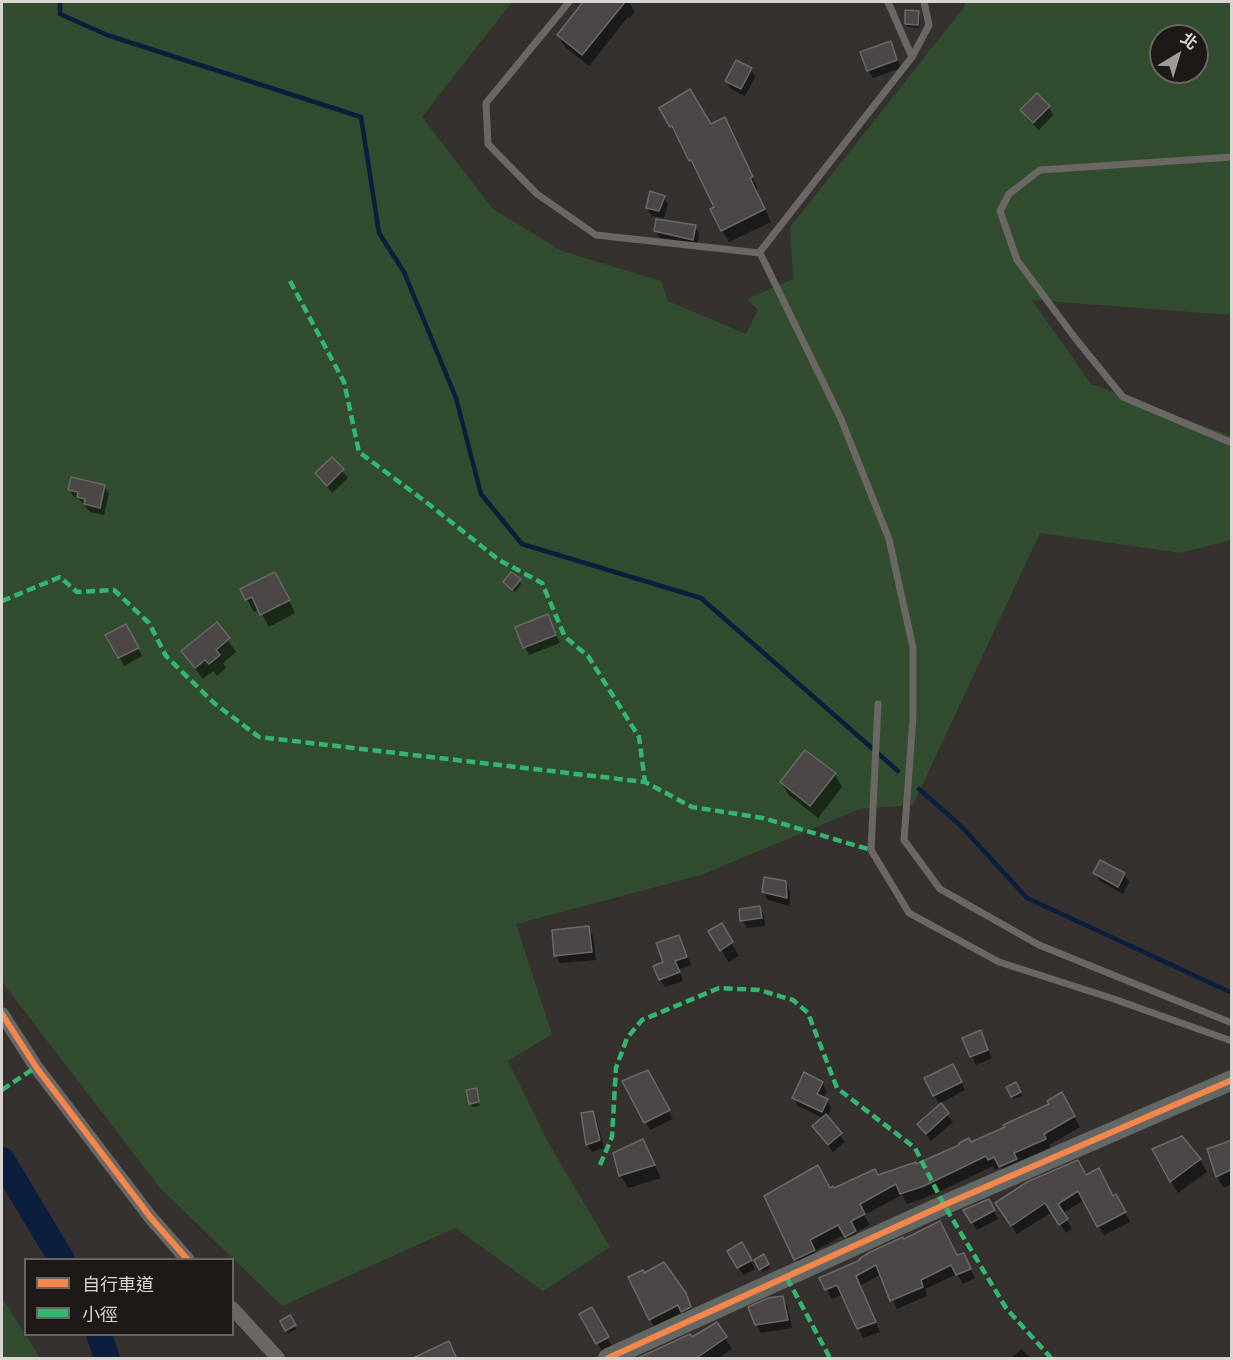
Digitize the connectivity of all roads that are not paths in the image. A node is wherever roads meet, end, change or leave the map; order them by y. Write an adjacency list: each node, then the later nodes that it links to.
1 (569, 2): 6 (lane)
2 (888, 2): 4 (lane)
3 (924, 2): 4 (lane)
4 (912, 57): 6 (lane)
5 (1232, 157): 7 (lane)
6 (759, 253): 10 (lane)
7 (1232, 443)
8 (878, 704): 11 (lane)
9 (2, 1014): 13 (street)
10 (1232, 1023)
11 (1232, 1041)
12 (1232, 1080): 16 (street)
13 (186, 1258)
14 (234, 1310): 15 (street)
15 (278, 1359)
16 (608, 1359)

